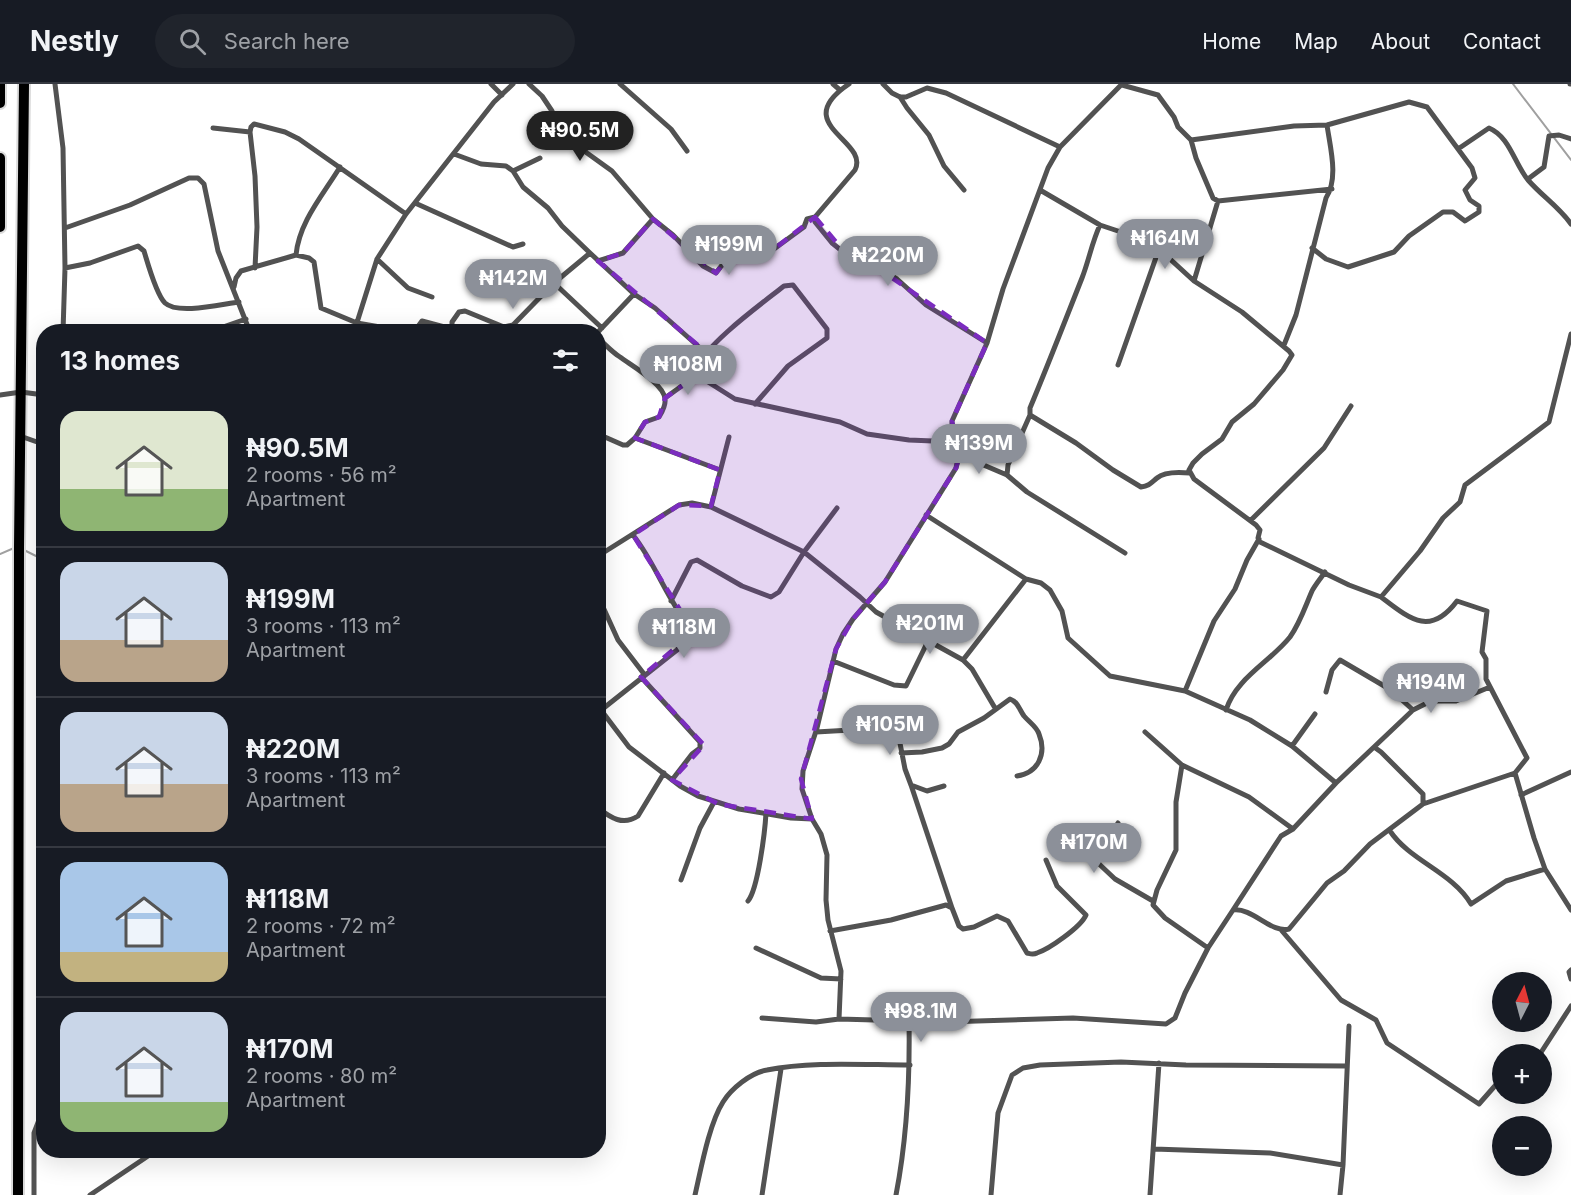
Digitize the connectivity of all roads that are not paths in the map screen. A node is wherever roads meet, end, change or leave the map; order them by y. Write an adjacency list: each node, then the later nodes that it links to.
1 (0, 84): 16 (highway)
2 (24, 84): 76 (highway)
3 (55, 84): 42 (street)
4 (491, 84): 14 (street)
5 (513, 84): 14 (street)
6 (529, 84): 38 (street)
7 (620, 84): 24 (street)
8 (833, 84): 13 (street)
9 (849, 84): 13 (street)
10 (883, 84): 15 (street)
11 (1122, 84): 21 (street); 22 (street)
12 (939, 87): 15 (street); 22 (street)
13 (840, 90): 37 (street)
14 (502, 95): 25 (street)
15 (900, 97): 32 (street)
16 (0, 103)
17 (1327, 125): 21 (street); 23 (street); 31 (street)
18 (213, 128): 19 (street)
19 (250, 132): 28 (street); 51 (street)
20 (1571, 139): 30 (street)
21 (1191, 140): 34 (street)
22 (1060, 147): 33 (street)
23 (1458, 149): 30 (street); 44 (street)
24 (687, 151)
25 (454, 154): 29 (street); 35 (street)
26 (0, 158): 41 (highway)
27 (540, 158): 29 (street)
28 (340, 167): 36 (street); 47 (street)
29 (513, 171): 46 (street)
30 (1528, 179): 39 (street)
31 (1332, 189): 34 (street); 44 (street)
32 (964, 190)
33 (1040, 190): 40 (street); 70 (street)
34 (1218, 201): 52 (street)
35 (415, 202): 36 (street); 43 (street)
36 (406, 214): 48 (street)
37 (814, 217): 38 (street); 70 (street)
38 (653, 219): 49 (street)
39 (1571, 224)
40 (1101, 225): 45 (street); 82 (street)
41 (0, 227)
42 (65, 228): 50 (street); 54 (street)
43 (523, 244)
44 (1312, 248): 72 (street)
45 (1159, 249): 52 (street); 74 (street)
46 (590, 253): 49 (street); 53 (street)
47 (296, 255): 51 (street); 59 (street)
48 (377, 259): 56 (street); 59 (street)
49 (598, 261): 55 (street)
50 (66, 268): 57 (street); 60 (street)
51 (255, 268): 54 (street)
52 (1194, 280): 72 (street)
53 (554, 283): 66 (street); 67 (street)
54 (234, 289): 57 (street)
55 (634, 294): 68 (street); 73 (street)
56 (432, 297)
57 (239, 302): 58 (street)
58 (246, 320): 61 (street); 62 (street)
59 (357, 323): 63 (street)
60 (63, 324)
61 (233, 324)
62 (247, 324)
63 (363, 324)
64 (453, 324): 65 (street)
65 (497, 324)
66 (514, 324)
67 (594, 324)
68 (606, 324)
69 (1571, 334): 104 (street)
70 (987, 343): 88 (street)
71 (606, 345): 79 (street)
72 (1284, 345): 91 (street)
73 (704, 354): 75 (street); 80 (street)
74 (1118, 365)
75 (697, 375): 79 (street); 80 (street)
76 (21, 392): 77 (street); 78 (street); 83 (highway)
77 (36, 394)
78 (0, 395)
79 (665, 398): 86 (street)
80 (756, 404): 88 (street)
81 (1351, 406): 96 (street)
82 (1030, 415): 91 (street); 92 (street)
83 (20, 436): 87 (street); 174 (highway)
84 (729, 437): 90 (street)
85 (606, 438): 86 (street)
86 (635, 438): 90 (street)
87 (36, 442)
88 (957, 442): 89 (street)
89 (960, 455): 92 (street); 95 (street)
90 (720, 470): 93 (street)
91 (1190, 473): 96 (street)
92 (1007, 475): 101 (street)
93 (711, 507): 97 (street); 100 (street)
94 (837, 508): 100 (street)
95 (926, 515): 103 (street); 106 (street)
96 (1251, 520): 98 (street)
97 (633, 535): 99 (street); 105 (street)
98 (1259, 539): 102 (street); 113 (street)
99 (606, 551)
100 (804, 552): 105 (street); 106 (street)
101 (1125, 553)
102 (1325, 572): 104 (street); 117 (street)
103 (1026, 579): 109 (street); 113 (street)
104 (1381, 597): 112 (street)
105 (670, 601): 111 (street)
106 (867, 603): 108 (street); 110 (street)
107 (606, 614): 111 (street)
108 (928, 641): 109 (street); 110 (street)
109 (963, 660): 116 (street)
110 (833, 661): 121 (street)
111 (642, 675): 115 (street); 131 (street)
112 (1490, 687): 118 (street); 129 (street)
113 (1185, 691): 117 (street)
114 (1326, 692): 118 (street)
115 (606, 706)
116 (995, 708): 125 (street); 130 (street)
117 (1226, 710): 123 (street)
118 (1413, 710): 124 (street)
119 (1315, 714): 123 (street)
120 (606, 718): 128 (street)
121 (816, 732): 125 (street); 140 (street)
122 (1145, 732): 126 (street)
123 (1292, 746): 132 (street)
124 (1374, 747): 132 (street); 137 (street)
125 (901, 753): 133 (street)
126 (1182, 765): 142 (street); 148 (street)
127 (1571, 772): 135 (street)
128 (664, 773): 131 (street); 139 (street)
129 (1515, 773): 135 (street); 137 (street)
130 (1017, 776)
131 (672, 780): 136 (street)
132 (1336, 783): 142 (street)
133 (911, 785): 134 (street); 149 (street)
134 (944, 786)
135 (1521, 795): 145 (street)
136 (714, 802): 138 (street); 146 (street)
137 (1423, 804): 143 (street)
138 (766, 813): 140 (street); 147 (street)
139 (606, 814)
140 (812, 819): 152 (street)
141 (1118, 823): 148 (street)
142 (1293, 829): 150 (street)
143 (1390, 831): 145 (street); 153 (street)
144 (1046, 860): 149 (street)
145 (1545, 868): 151 (street)
146 (681, 880)
147 (748, 901)
148 (1153, 901): 155 (street)
149 (952, 908): 152 (street)
150 (1233, 910): 153 (street); 155 (street)
151 (1571, 910)
152 (830, 931): 157 (street)
153 (1282, 931): 169 (street)
154 (756, 948): 157 (street)
155 (1208, 948): 162 (street)
156 (1571, 970): 158 (street)
157 (841, 979): 161 (street)
158 (1571, 979)
159 (1571, 1006): 164 (street)
160 (762, 1018): 161 (street)
161 (839, 1019): 162 (street)
162 (909, 1021): 166 (street)
163 (1350, 1026): 167 (street)
164 (1547, 1044)
165 (1159, 1063): 167 (street); 171 (street); 180 (street)
166 (910, 1065): 168 (street); 179 (street)
167 (1347, 1066): 173 (street)
168 (781, 1069): 177 (street); 178 (street)
169 (1492, 1089)
170 (36, 1127): 175 (street)
171 (1154, 1149): 173 (street); 181 (street)
172 (145, 1158): 176 (street)
173 (1343, 1165): 182 (street)
174 (18, 1195)
175 (34, 1195)
176 (90, 1195)
177 (695, 1195)
178 (762, 1195)
179 (896, 1195)
180 (991, 1195)
181 (1150, 1195)
182 (1340, 1195)

